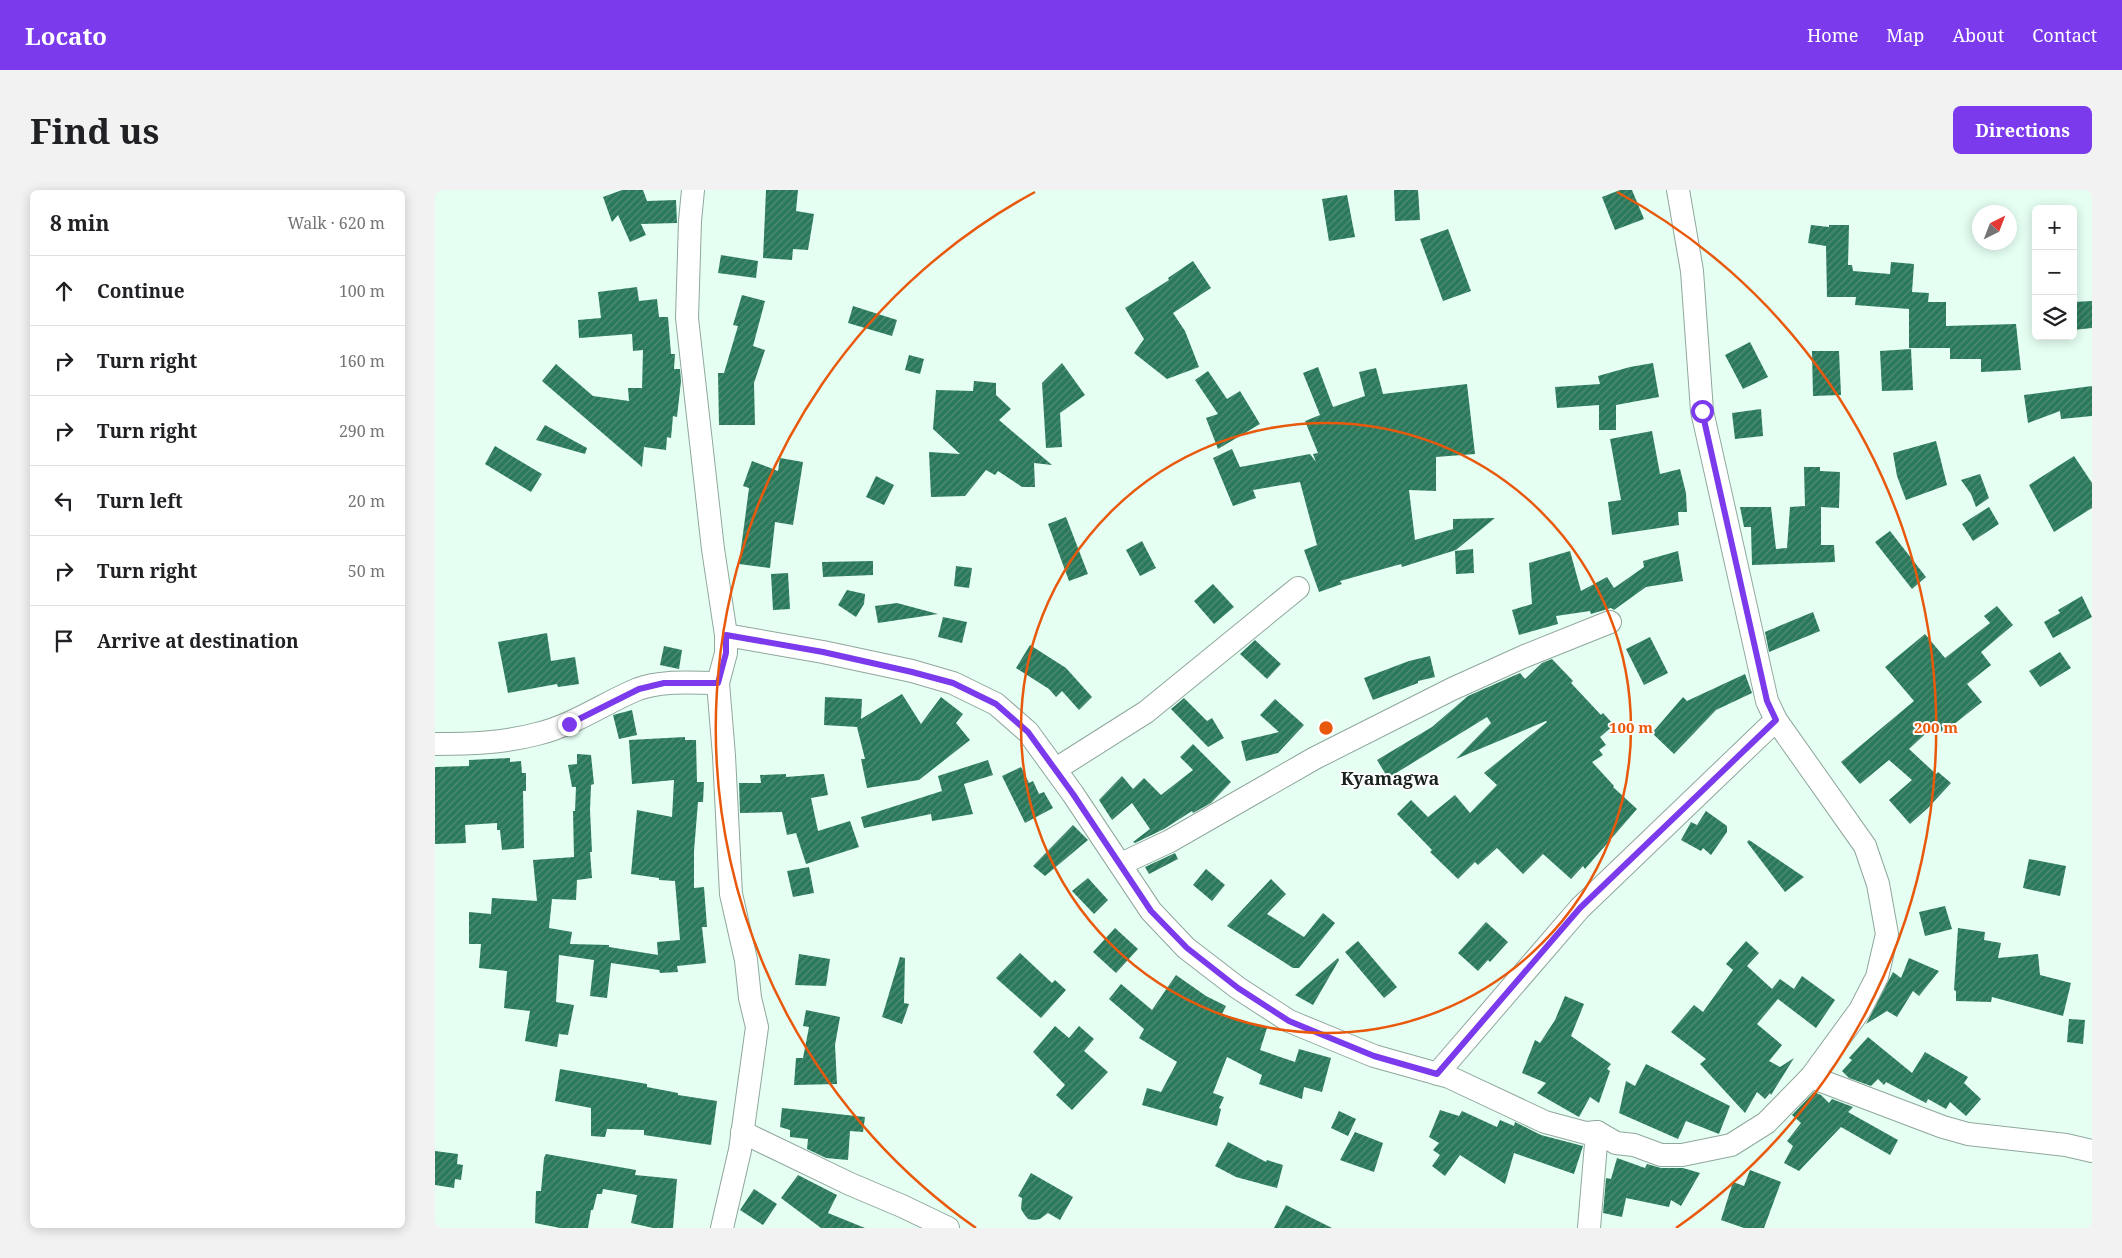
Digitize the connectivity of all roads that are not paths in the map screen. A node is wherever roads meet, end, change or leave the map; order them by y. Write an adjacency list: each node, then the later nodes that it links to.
1 (693, 190): 5 (street)
2 (1678, 190): 7 (street)
3 (1298, 588): 9 (street)
4 (1610, 622): 10 (street)
5 (726, 635): 6 (street); 9 (street)
6 (718, 683): 8 (street); 13 (street)
7 (1776, 720): 11 (street); 12 (street)
8 (435, 744)
9 (1055, 769): 10 (street)
10 (1121, 864): 11 (street)
11 (1437, 1074): 14 (street)
12 (1811, 1078): 14 (street); 15 (street)
13 (742, 1132): 16 (street); 17 (street)
14 (1597, 1132): 18 (street)
15 (2092, 1151)
16 (722, 1228)
17 (948, 1228)
18 (1589, 1228)

